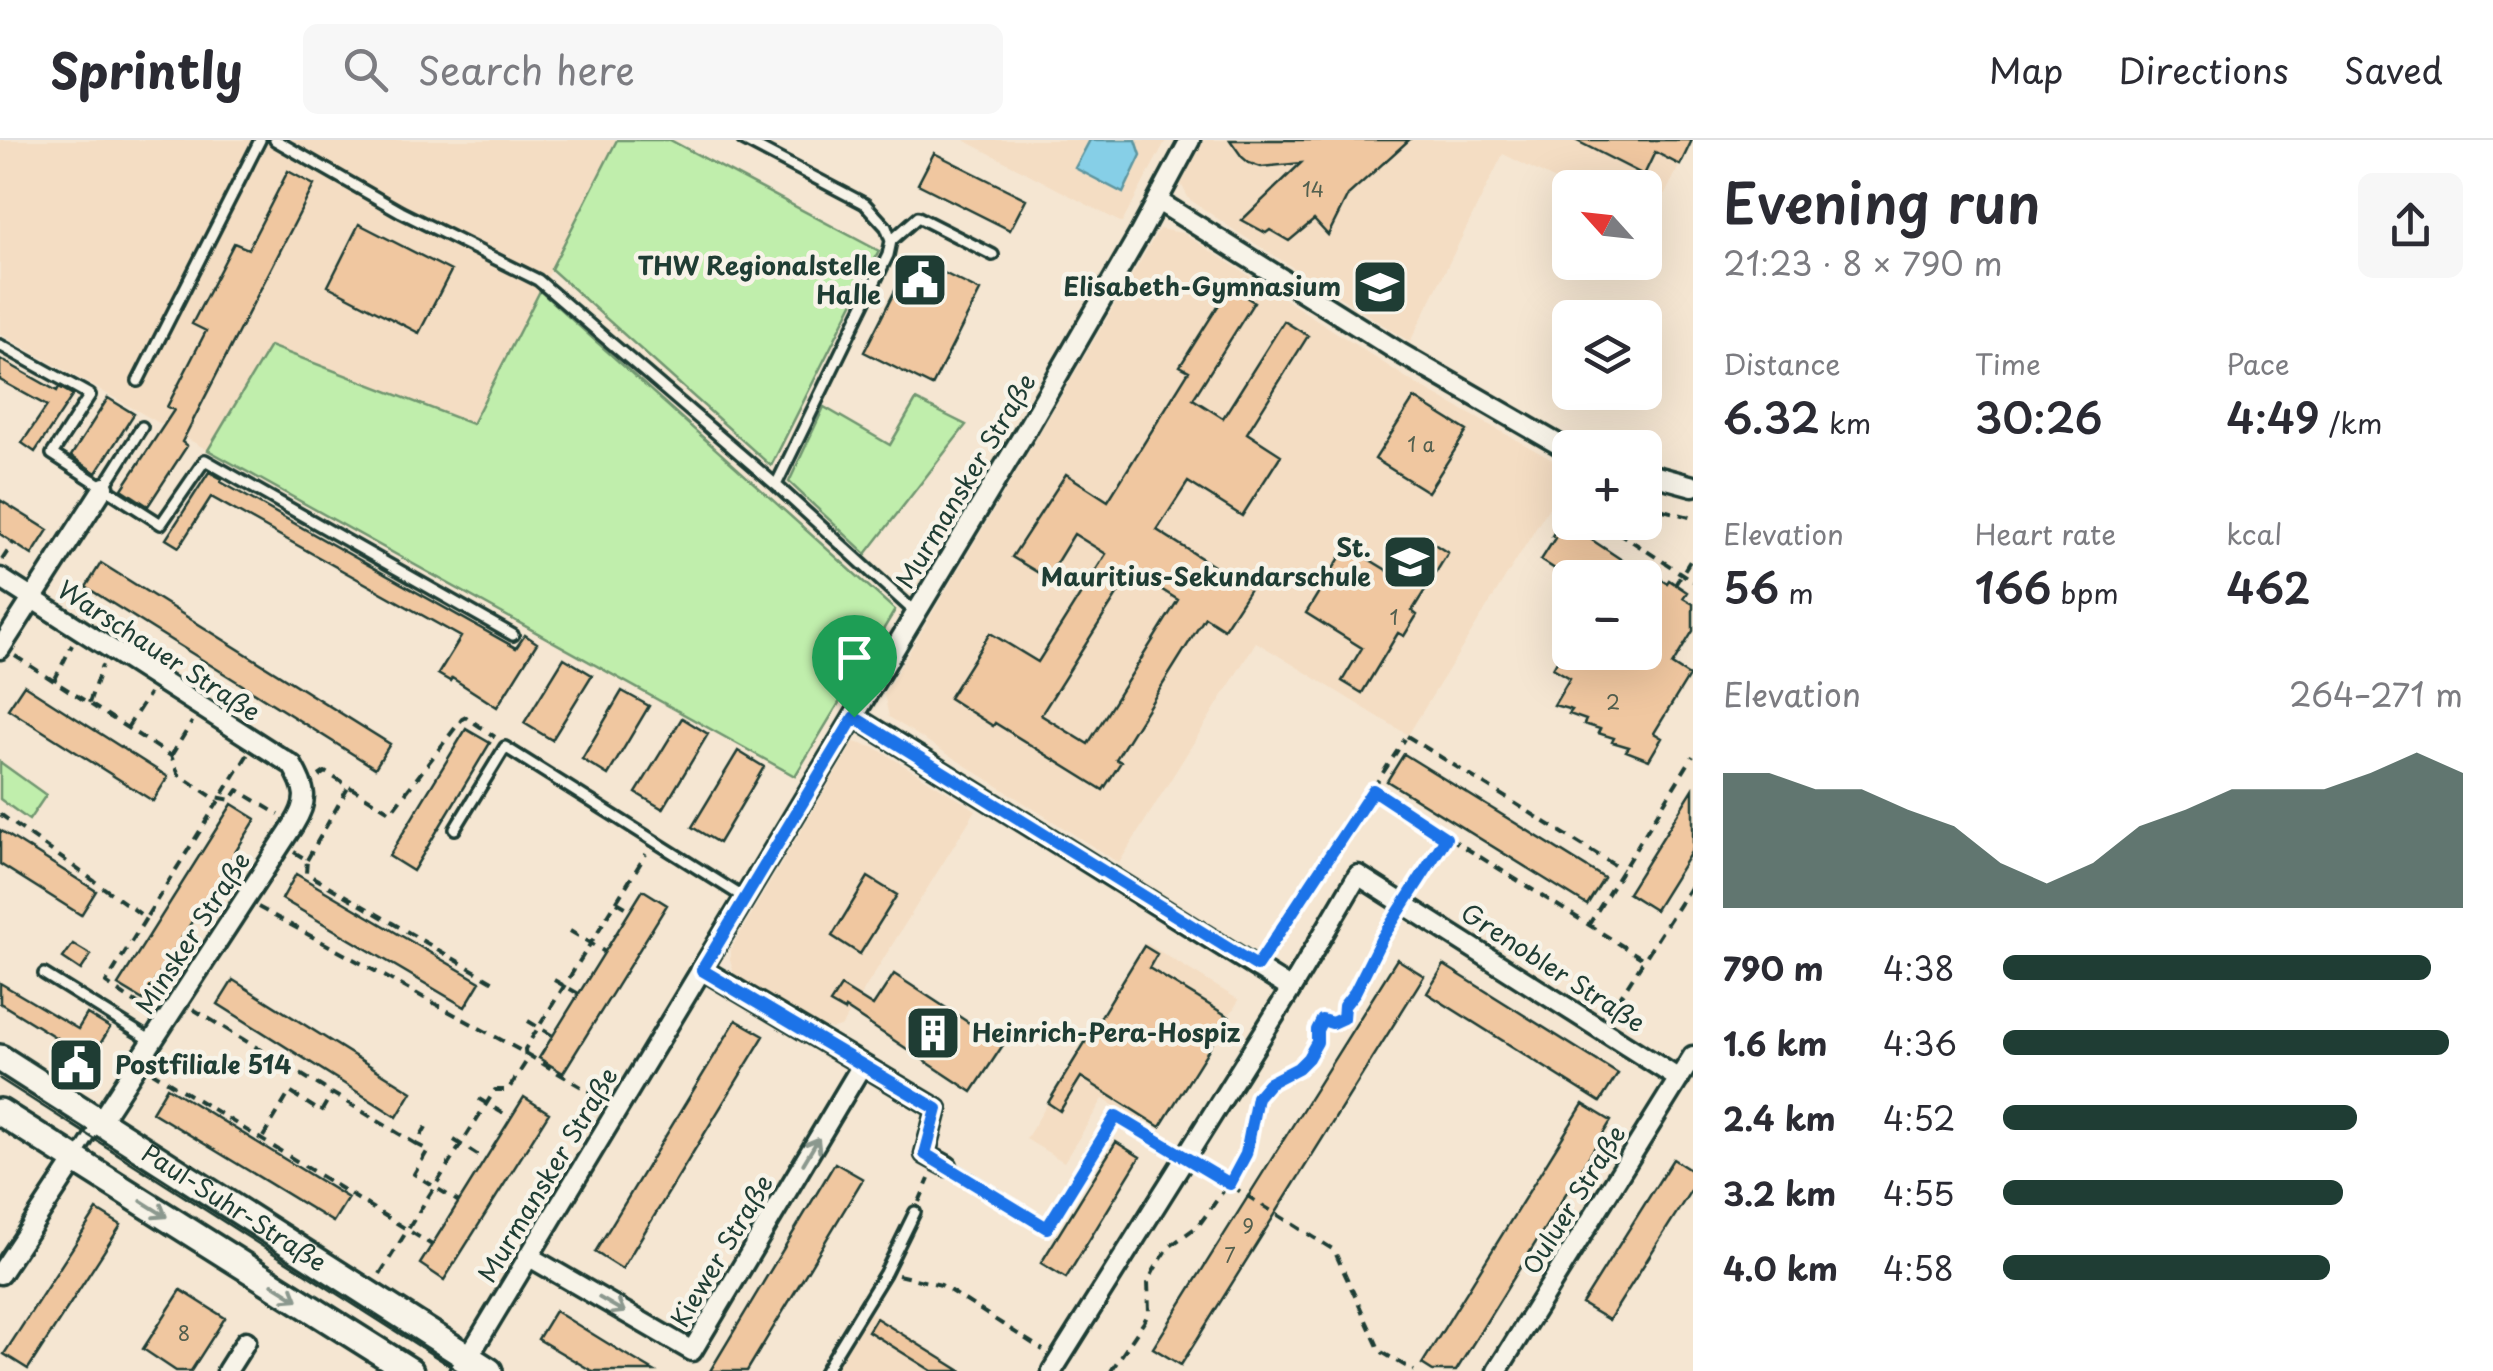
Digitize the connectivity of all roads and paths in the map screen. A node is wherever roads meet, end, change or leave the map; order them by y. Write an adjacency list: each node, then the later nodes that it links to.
1 (260, 140): 9 (lane)
2 (275, 140): 13 (lane)
3 (743, 140): 6 (lane)
4 (1190, 140): 5 (street, Murmansker Straße)
5 (1158, 201): 11 (street); 27 (street, Murmansker Straße)
6 (891, 241): 7 (lane); 13 (lane)
7 (993, 256)
8 (0, 345): 15 (lane)
9 (138, 382)
10 (142, 427): 15 (lane)
11 (1552, 441)
12 (1662, 478): 14 (street)
13 (776, 485): 27 (lane)
14 (1693, 486)
15 (104, 487): 26 (street); 29 (lane)
16 (1662, 510): 17 (path)
17 (1693, 518)
18 (1630, 540): 22 (path)
19 (13, 543): 21 (path)
20 (1693, 556): 22 (path)
21 (0, 564)
22 (1682, 574): 24 (path); 25 (path)
23 (0, 578): 26 (street, Warschauer Straße)
24 (1693, 581)
25 (1675, 585)
26 (33, 600): 28 (street, Warschauer Straße); 30 (street)
27 (916, 614): 36 (street, Murmansker Straße)
28 (79, 629): 31 (street, Warschauer Straße); 33 (path)
29 (513, 635)
30 (2, 647): 33 (path)
31 (108, 648): 32 (street, Warschauer Straße); 34 (path)
32 (159, 680): 35 (street, Warschauer Straße); 37 (path)
33 (54, 681): 34 (path)
34 (89, 703): 37 (path)
35 (202, 707): 38 (street, Warschauer Straße); 40 (path)
36 (854, 717): 54 (street, Murmansker Straße); 65 (street)
37 (127, 728): 40 (path)
38 (256, 742): 42 (street, Warschauer Straße); 45 (path)
39 (505, 747): 43 (path); 48 (lane); 50 (lane)
40 (171, 756): 45 (path)
41 (1693, 756): 52 (path)
42 (304, 786): 43 (path); 47 (street, Minsker Straße)
43 (348, 786): 51 (path)
44 (1373, 790): 49 (path); 52 (path); 65 (path)
45 (219, 798): 47 (path); 59 (path)
46 (0, 814): 59 (path)
47 (294, 824): 51 (path); 79 (street, Minsker Straße)
48 (455, 829)
49 (1446, 838): 56 (path); 60 (path)
50 (654, 841): 54 (lane); 55 (path)
51 (307, 860): 69 (path)
52 (1622, 870): 60 (path)
53 (1693, 883): 64 (path)
54 (746, 898): 66 (street, Murmansker Straße)
55 (617, 902): 58 (path); 62 (path)
56 (1404, 903): 71 (street, Grenobler Straße); 77 (street, Grenobler Straße); 102 (path)
57 (254, 905): 80 (path)
58 (631, 910)
59 (146, 918): 74 (path)
60 (1588, 926): 64 (path)
61 (570, 931): 62 (path)
62 (591, 944): 63 (path); 70 (path)
63 (605, 952)
64 (1645, 960): 77 (path)
65 (1257, 966): 71 (street)
66 (702, 970): 83 (street); 108 (street, Murmansker Straße)
67 (44, 974): 79 (lane)
68 (554, 980): 70 (path)
69 (499, 985)
70 (565, 985): 72 (path); 76 (path)
71 (1290, 989): 98 (street, Grenobler Straße)
72 (579, 994)
73 (188, 1006): 86 (path)
74 (156, 1016)
75 (528, 1021): 76 (path)
76 (539, 1027): 78 (path); 80 (path)
77 (1600, 1028): 85 (street, Grenobler Straße)
78 (553, 1036)
79 (152, 1041): 92 (street, Minsker Straße)
80 (525, 1053): 88 (path); 89 (path)
81 (1693, 1056): 85 (street, Ouluer Straße)
82 (0, 1058): 92 (street, Paul-Suhr-Straße)
83 (862, 1065): 101 (street); 108 (street, Kiewer Straße, one-way to 83)
84 (147, 1069): 94 (path)
85 (1679, 1079): 120 (street, Ouluer Straße)
86 (332, 1093): 94 (path); 96 (path)
87 (479, 1100): 89 (path)
88 (605, 1102)
89 (487, 1104): 91 (path); 97 (path)
90 (0, 1112): 99 (street, Paul-Suhr-Straße)
91 (512, 1118)
92 (99, 1122): 99 (lane); 114 (street, Paul-Suhr-Straße)
93 (426, 1127): 96 (path)
94 (262, 1139): 106 (path)
95 (454, 1140): 97 (path)
96 (416, 1144): 103 (path)
97 (461, 1145): 100 (path); 103 (path)
98 (1184, 1157): 101 (lane); 102 (path); 113 (street, Grenobler Straße)
99 (76, 1159): 110 (street); 116 (street, Paul-Suhr-Straße, one-way to 116)
100 (485, 1160)
101 (941, 1163): 105 (path)
102 (1230, 1184): 118 (path); 119 (path)
103 (435, 1187): 104 (path); 106 (path)
104 (459, 1202)
105 (916, 1212): 109 (lane)
106 (408, 1229): 107 (path); 111 (path)
107 (432, 1244)
108 (528, 1256): 114 (street, Murmansker Straße)
109 (886, 1273): 113 (path); 117 (lane)
110 (0, 1274)
111 (378, 1278)
112 (246, 1341): 115 (street)
113 (1056, 1365)
114 (472, 1367)
115 (227, 1371)
116 (410, 1371)
117 (825, 1371)
118 (1111, 1371)
119 (1414, 1371)
120 (1497, 1371)

